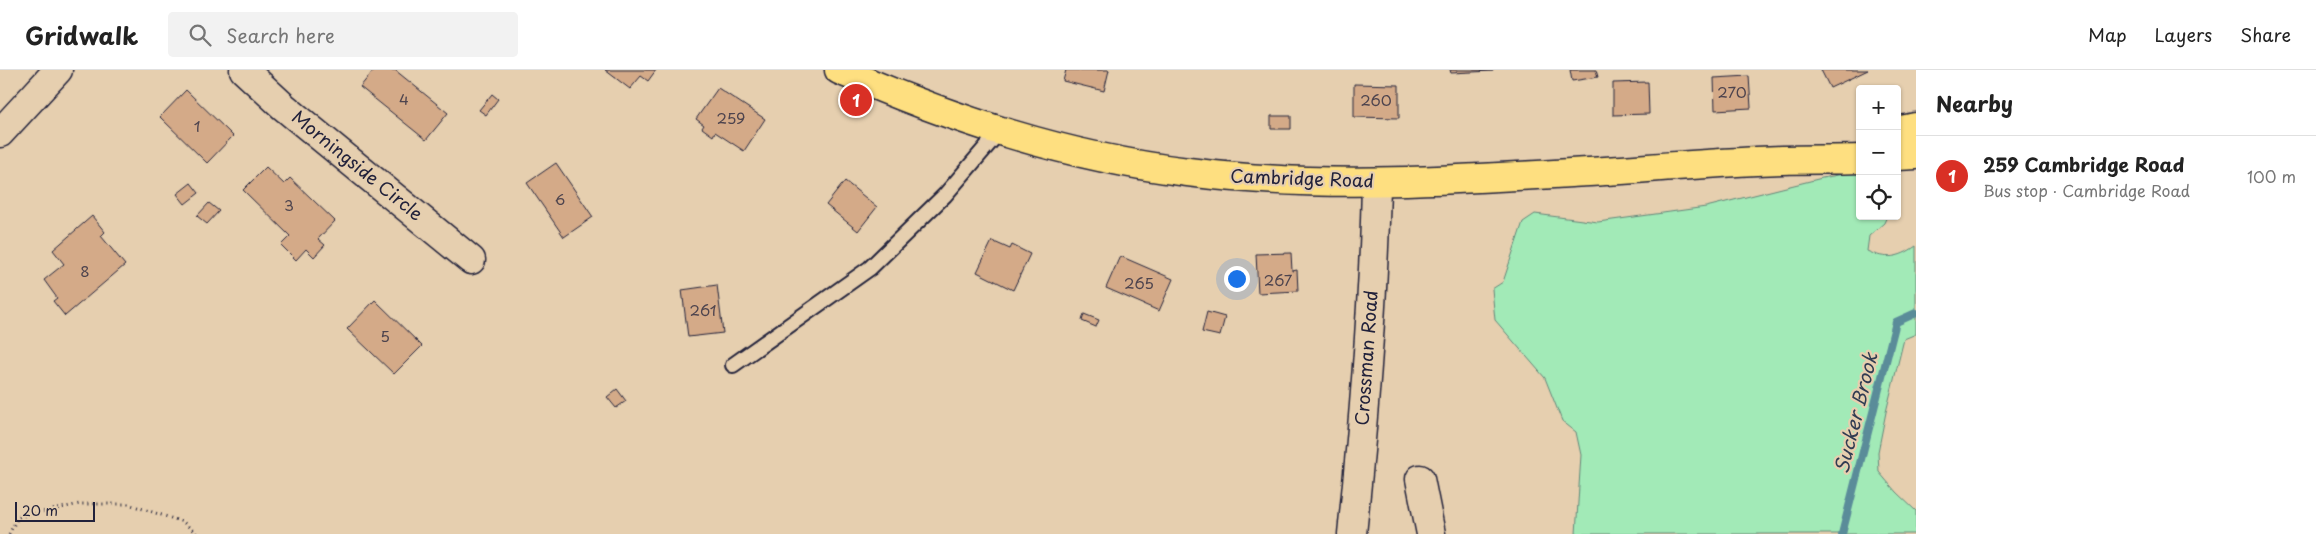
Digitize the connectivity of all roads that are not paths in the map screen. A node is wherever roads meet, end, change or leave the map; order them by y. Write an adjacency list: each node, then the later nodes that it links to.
1 (58, 70): 7 (street)
2 (244, 70): 14 (street, Morningside Circle)
3 (839, 70): 6 (highway, Cambridge Road)
4 (1916, 127): 5 (highway)
5 (1901, 130)
6 (999, 132): 13 (highway, Cambridge Road); 15 (lane)
7 (0, 133)
8 (1856, 141): 12 (highway, Cambridge Road)
9 (1916, 155): 10 (highway)
10 (1901, 156)
11 (1856, 159): 12 (highway, Cambridge Road)
12 (1781, 160): 13 (highway, Cambridge Road)
13 (1376, 182): 17 (street, Crossman Road)
14 (472, 260)
15 (732, 365)
16 (1420, 479): 18 (street)
17 (1352, 534)
18 (1431, 534)

